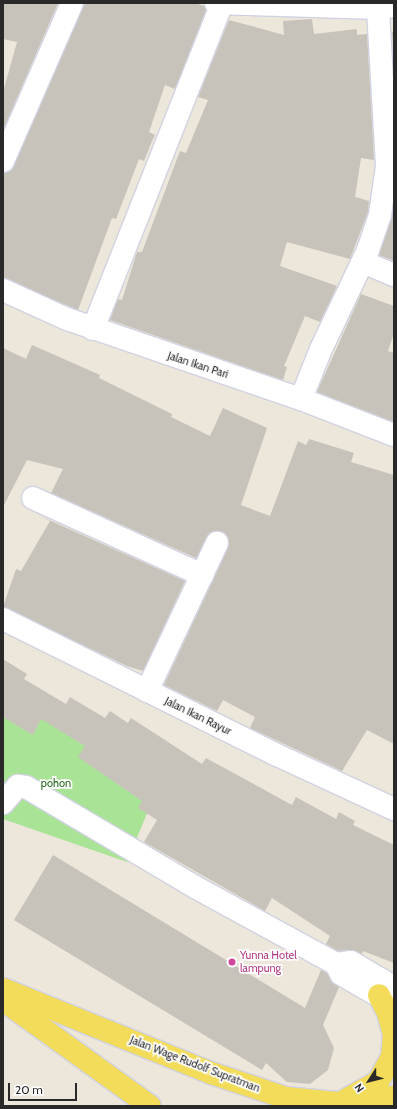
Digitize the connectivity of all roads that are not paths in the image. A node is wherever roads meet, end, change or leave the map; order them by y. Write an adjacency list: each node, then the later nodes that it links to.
1 (72, 3): 4 (street)
2 (219, 4): 3 (street); 8 (street)
3 (386, 7): 5 (street)
4 (3, 161)
5 (363, 262): 6 (street); 9 (street)
6 (394, 275)
7 (3, 290): 8 (street, Jalan Ikan Pari)
8 (93, 329): 9 (street, Jalan Ikan Pari)
9 (301, 399): 10 (street, Jalan Ikan Pari)
10 (394, 435)
11 (33, 498): 13 (street)
12 (217, 543): 13 (street)
13 (202, 575): 15 (street)
14 (3, 619): 15 (street, Jalan Ikan Rayur)
15 (147, 691): 17 (street, Jalan Ikan Rayur)
16 (3, 803): 19 (street)
17 (394, 809)
18 (3, 989): 22 (main road, Jalan Wage Rudolf Supratman)
19 (389, 996): 22 (main road)
20 (3, 1000): 23 (main road)
21 (394, 1097): 22 (main road, Jalan Wage Rudolf Supratman)
22 (337, 1103)
23 (150, 1106)

